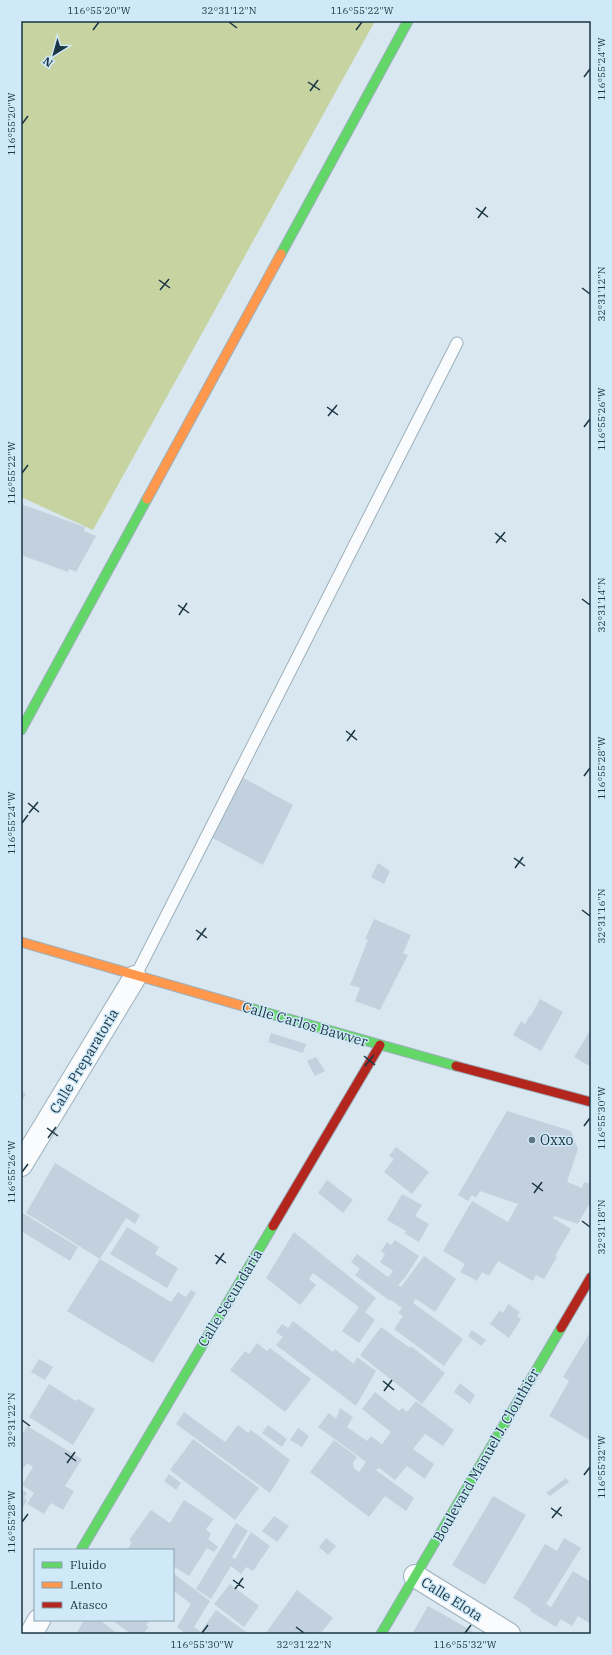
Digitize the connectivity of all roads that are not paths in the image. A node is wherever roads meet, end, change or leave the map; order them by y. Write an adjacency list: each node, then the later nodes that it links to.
1 (408, 21): 3 (street)
2 (457, 343): 5 (lane)
3 (21, 730)
4 (21, 942): 5 (street, Calle Carlos Bawver)
5 (135, 977): 6 (street, Calle Carlos Bawver); 8 (street, Calle Preparatoria)
6 (380, 1045): 7 (street, Calle Carlos Bawver); 10 (street, Calle Secundaria)
7 (591, 1102)
8 (21, 1165)
9 (591, 1277): 11 (street, Boulevard Manuel J. Clouthier)
10 (81, 1549)
11 (415, 1576): 14 (street, Boulevard Manuel J. Clouthier); 15 (street, Calle Elota)
12 (38, 1621): 13 (street)
13 (31, 1634)
14 (381, 1634)
15 (509, 1634)

